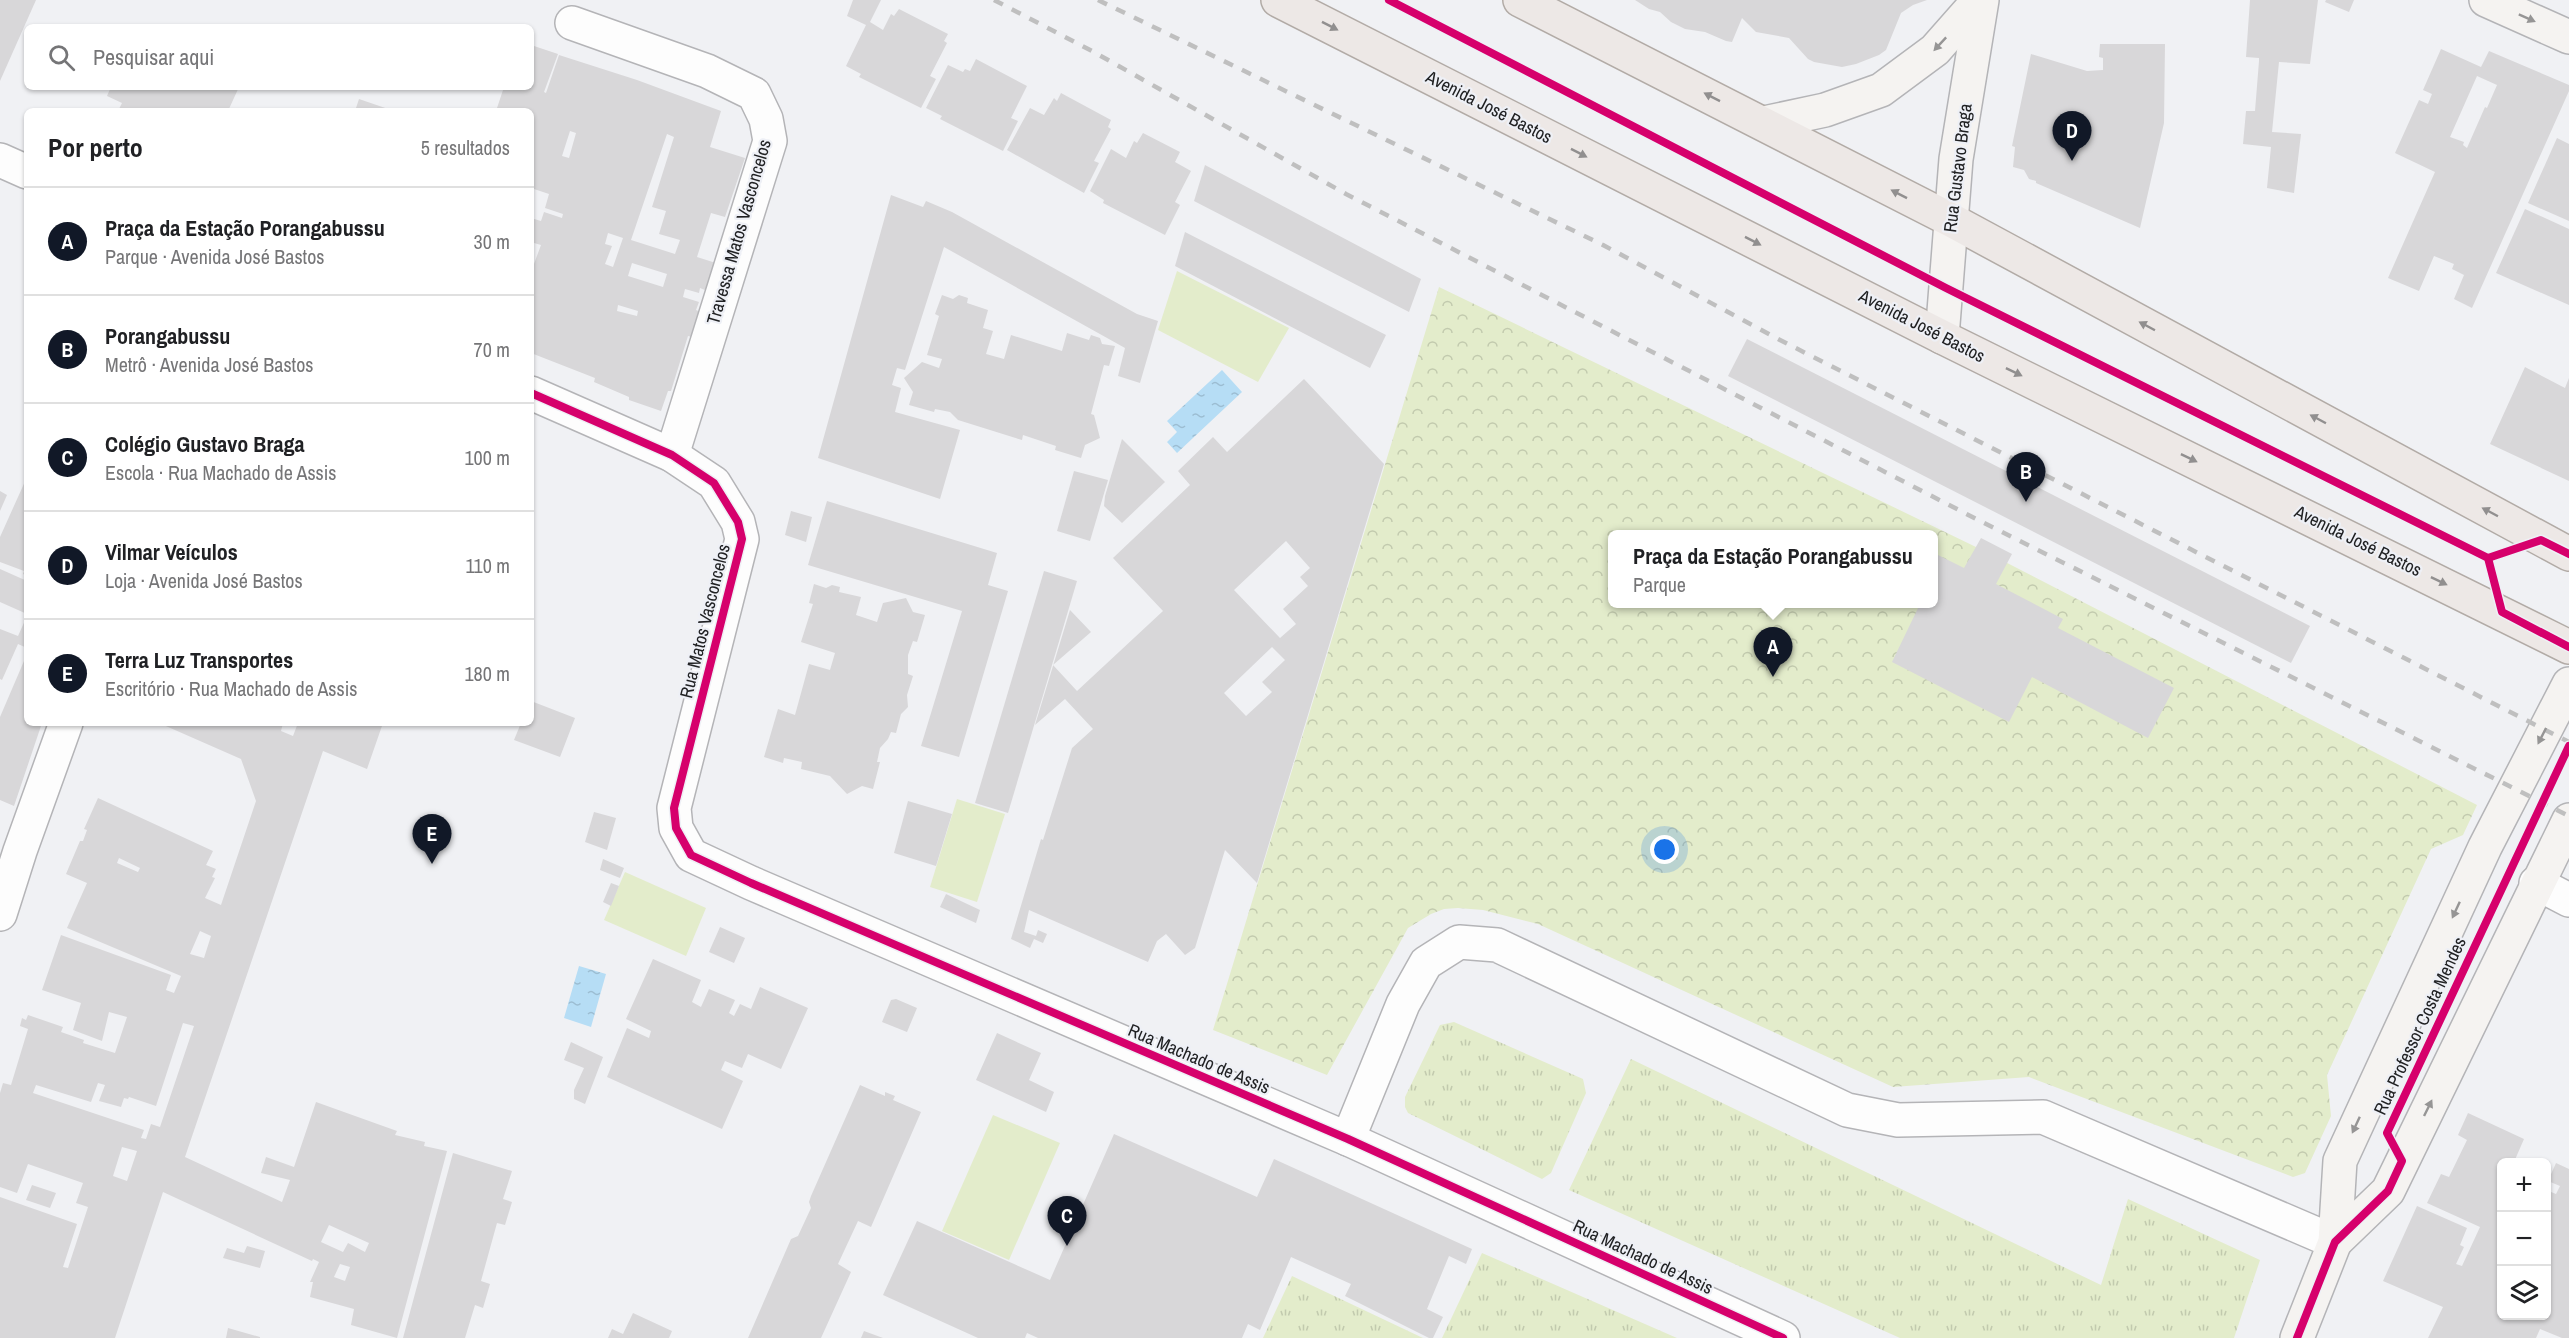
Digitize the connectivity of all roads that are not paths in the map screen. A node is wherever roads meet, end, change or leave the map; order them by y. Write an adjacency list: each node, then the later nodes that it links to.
1 (1278, 0): 11 (main road, Avenida José Bastos, one-way to 11)
2 (1520, 0): 7 (main road, one-way to 2)
3 (1981, 0): 7 (street, Rua Gustavo Braga, one-way to 7); 10 (street, Rua Gustavo Braga)
4 (2486, 0): 6 (street, one-way to 6)
5 (572, 23): 13 (street, Travessa Matos Vasconcelos)
6 (2569, 37)
7 (1764, 123): 10 (main road, one-way to 7)
8 (0, 160): 9 (street)
9 (24, 171)
10 (1951, 220): 11 (street, Rua Gustavo Braga); 14 (main road, one-way to 10)
11 (1942, 337): 15 (main road, Avenida José Bastos, one-way to 15)
12 (534, 394): 13 (street, Rua Matos Vasconcelos)
13 (672, 455): 18 (street, Rua Matos Vasconcelos)
14 (2555, 547)
15 (2569, 647)
16 (2569, 684): 25 (street, Rua Professor Costa Mendes, one-way to 25)
17 (65, 726): 20 (street)
18 (684, 761): 24 (street, Rua Machado de Assis)
19 (2569, 820): 21 (street, Rua Professor Costa Mendes)
20 (10, 847): 23 (street)
21 (2536, 883): 22 (street); 25 (street, Rua Professor Costa Mendes, one-way to 21)
22 (2569, 900)
23 (0, 914)
24 (1348, 1139): 25 (street); 26 (street, Rua Machado de Assis)
25 (2335, 1242): 27 (street, Rua Professor Costa Mendes)
26 (1783, 1338)
27 (2297, 1338)

